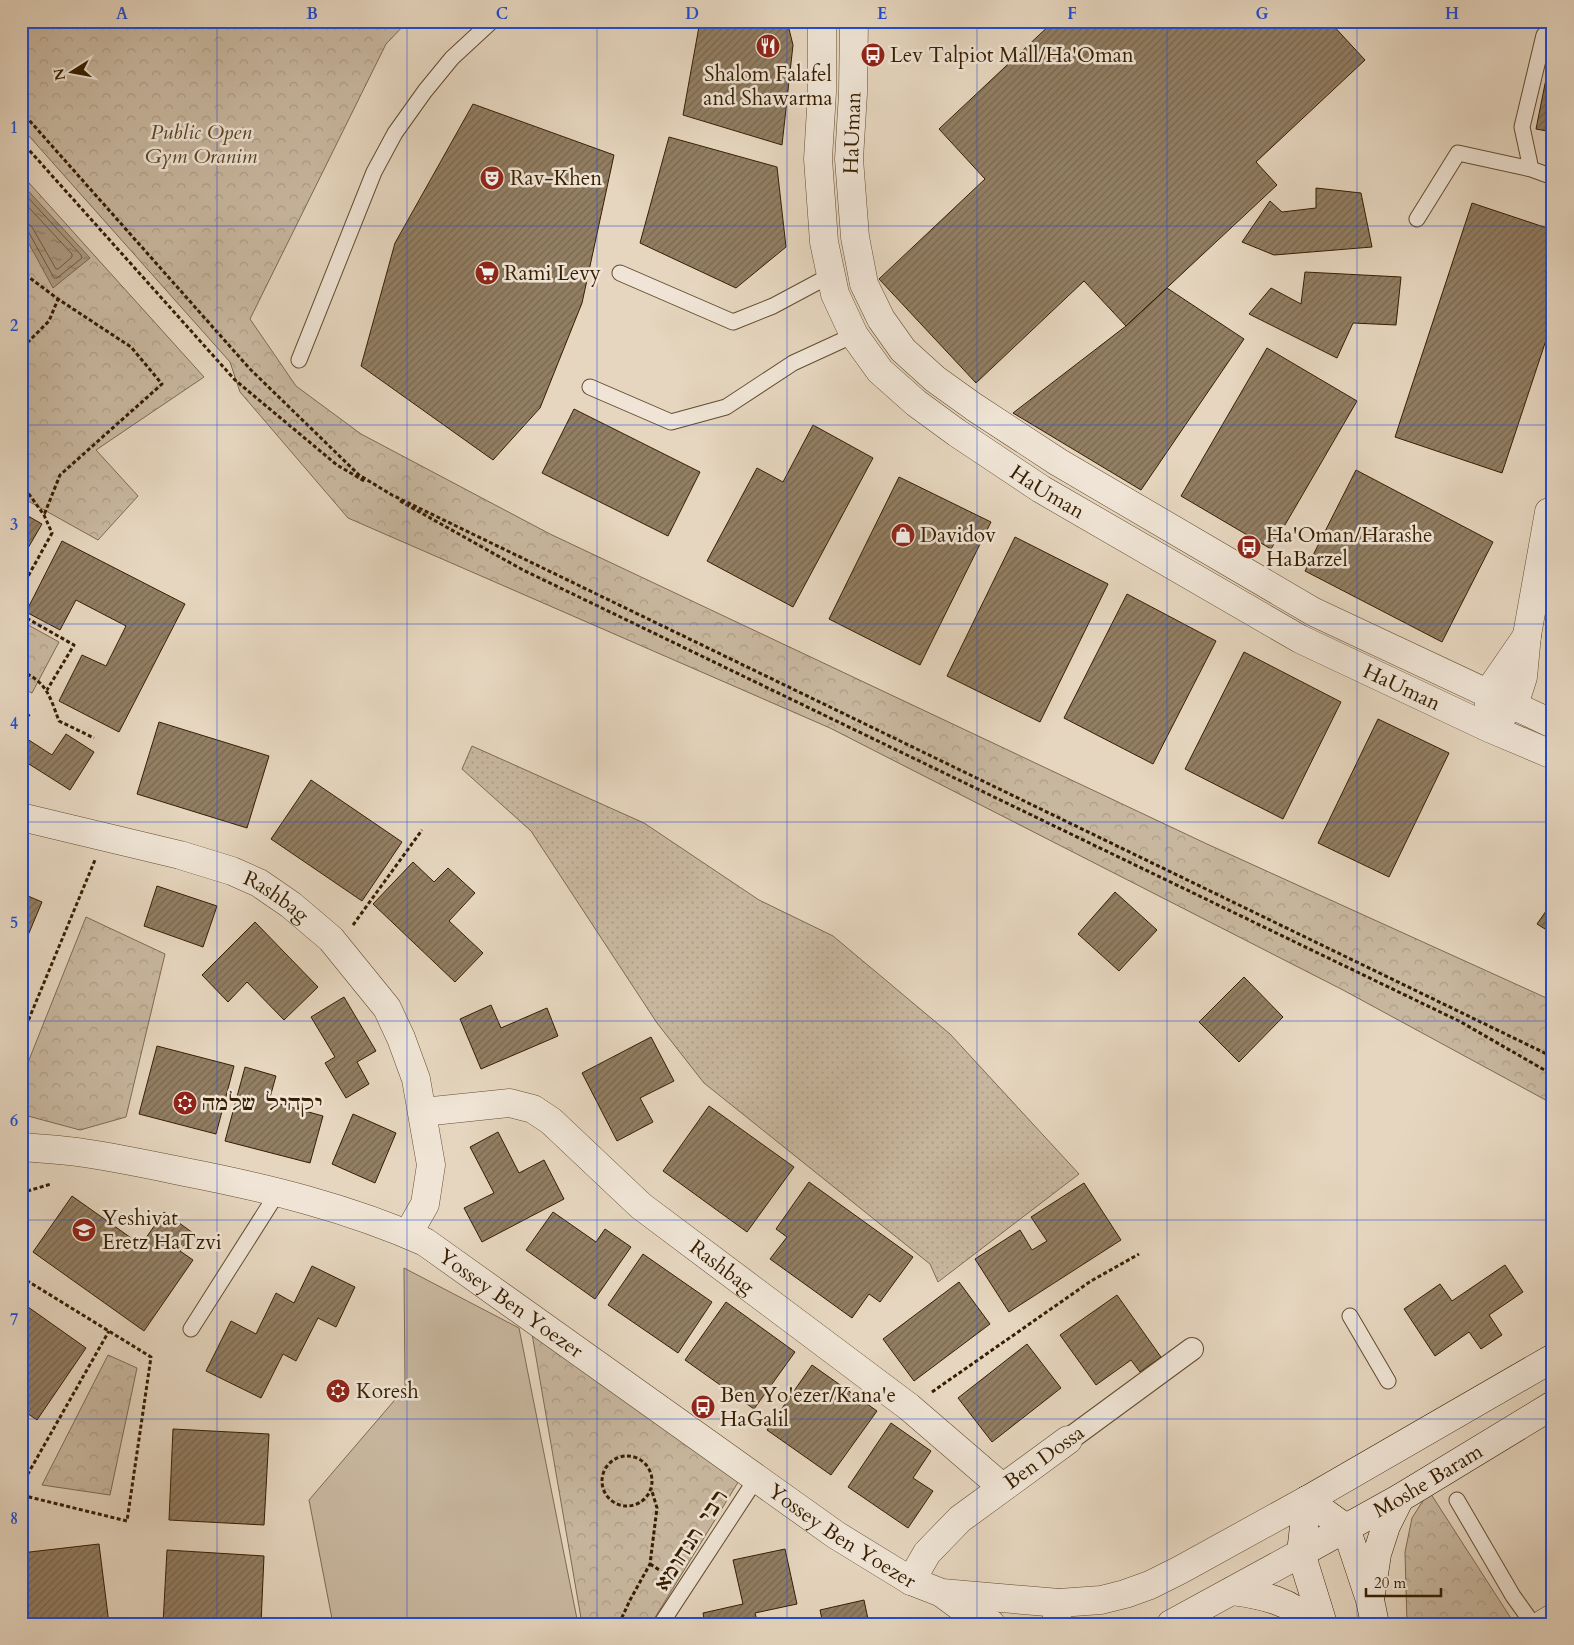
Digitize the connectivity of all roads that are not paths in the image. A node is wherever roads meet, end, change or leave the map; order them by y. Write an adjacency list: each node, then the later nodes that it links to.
1 (492, 21): 11 (lane)
2 (822, 21): 9 (street, HaUman)
3 (854, 21): 14 (street, HaUman)
4 (1553, 37): 5 (lane)
5 (1531, 169): 6 (lane); 7 (lane)
6 (1553, 177)
7 (1417, 219)
8 (620, 273): 9 (lane)
9 (831, 275): 10 (street, HaUman)
10 (854, 335): 12 (lane); 16 (street, HaUman)
11 (299, 360)
12 (590, 387)
13 (1552, 507): 14 (street)
14 (1502, 700): 15 (street, HaUman); 16 (street)
15 (1553, 724)
16 (1489, 728): 17 (street, HaUman)
17 (1553, 755)
18 (21, 817): 19 (street, Rashbag)
19 (423, 1112): 22 (street, Rashbag); 31 (street, Rashbag)
20 (22, 1151): 21 (street, Yossey Ben Yoezer)
21 (278, 1192): 22 (street, Yossey Ben Yoezer); 24 (lane)
22 (408, 1234): 30 (street, Yossey Ben Yoezer)
23 (1350, 1316): 27 (lane)
24 (191, 1329)
25 (1192, 1349): 29 (street, Ben Dossa)
26 (1553, 1358): 33 (street, Moshe Baram)
27 (1388, 1381)
28 (1553, 1405): 32 (street, Moshe Baram)
29 (1068, 1440): 31 (street, Ben Dossa)
30 (756, 1479): 37 (street, Yossey Ben Yoezer); 43 (lane, רבי תנחומא)
31 (1002, 1487): 37 (street, Ben Dossa)
32 (1400, 1498): 35 (street, Moshe Baram); 40 (street)
33 (1307, 1500): 35 (street); 36 (street); 41 (street, Yossey Ben Yoezer)
34 (1457, 1500): 48 (lane)
35 (1346, 1528): 36 (street, Moshe Baram); 40 (street)
36 (1301, 1553): 38 (street); 47 (street)
37 (911, 1581): 39 (street, Yossey Ben Yoezer)
38 (1232, 1591): 45 (street); 46 (street)
39 (942, 1593): 41 (street, Yossey Ben Yoezer); 44 (street, Yossey Ben Yoezer)
40 (1373, 1612)
41 (1057, 1613)
42 (1553, 1618): 49 (street)
43 (661, 1624)
44 (991, 1624)
45 (1171, 1624)
46 (1313, 1624)
47 (1323, 1624)
48 (1533, 1624)
49 (1543, 1624)

